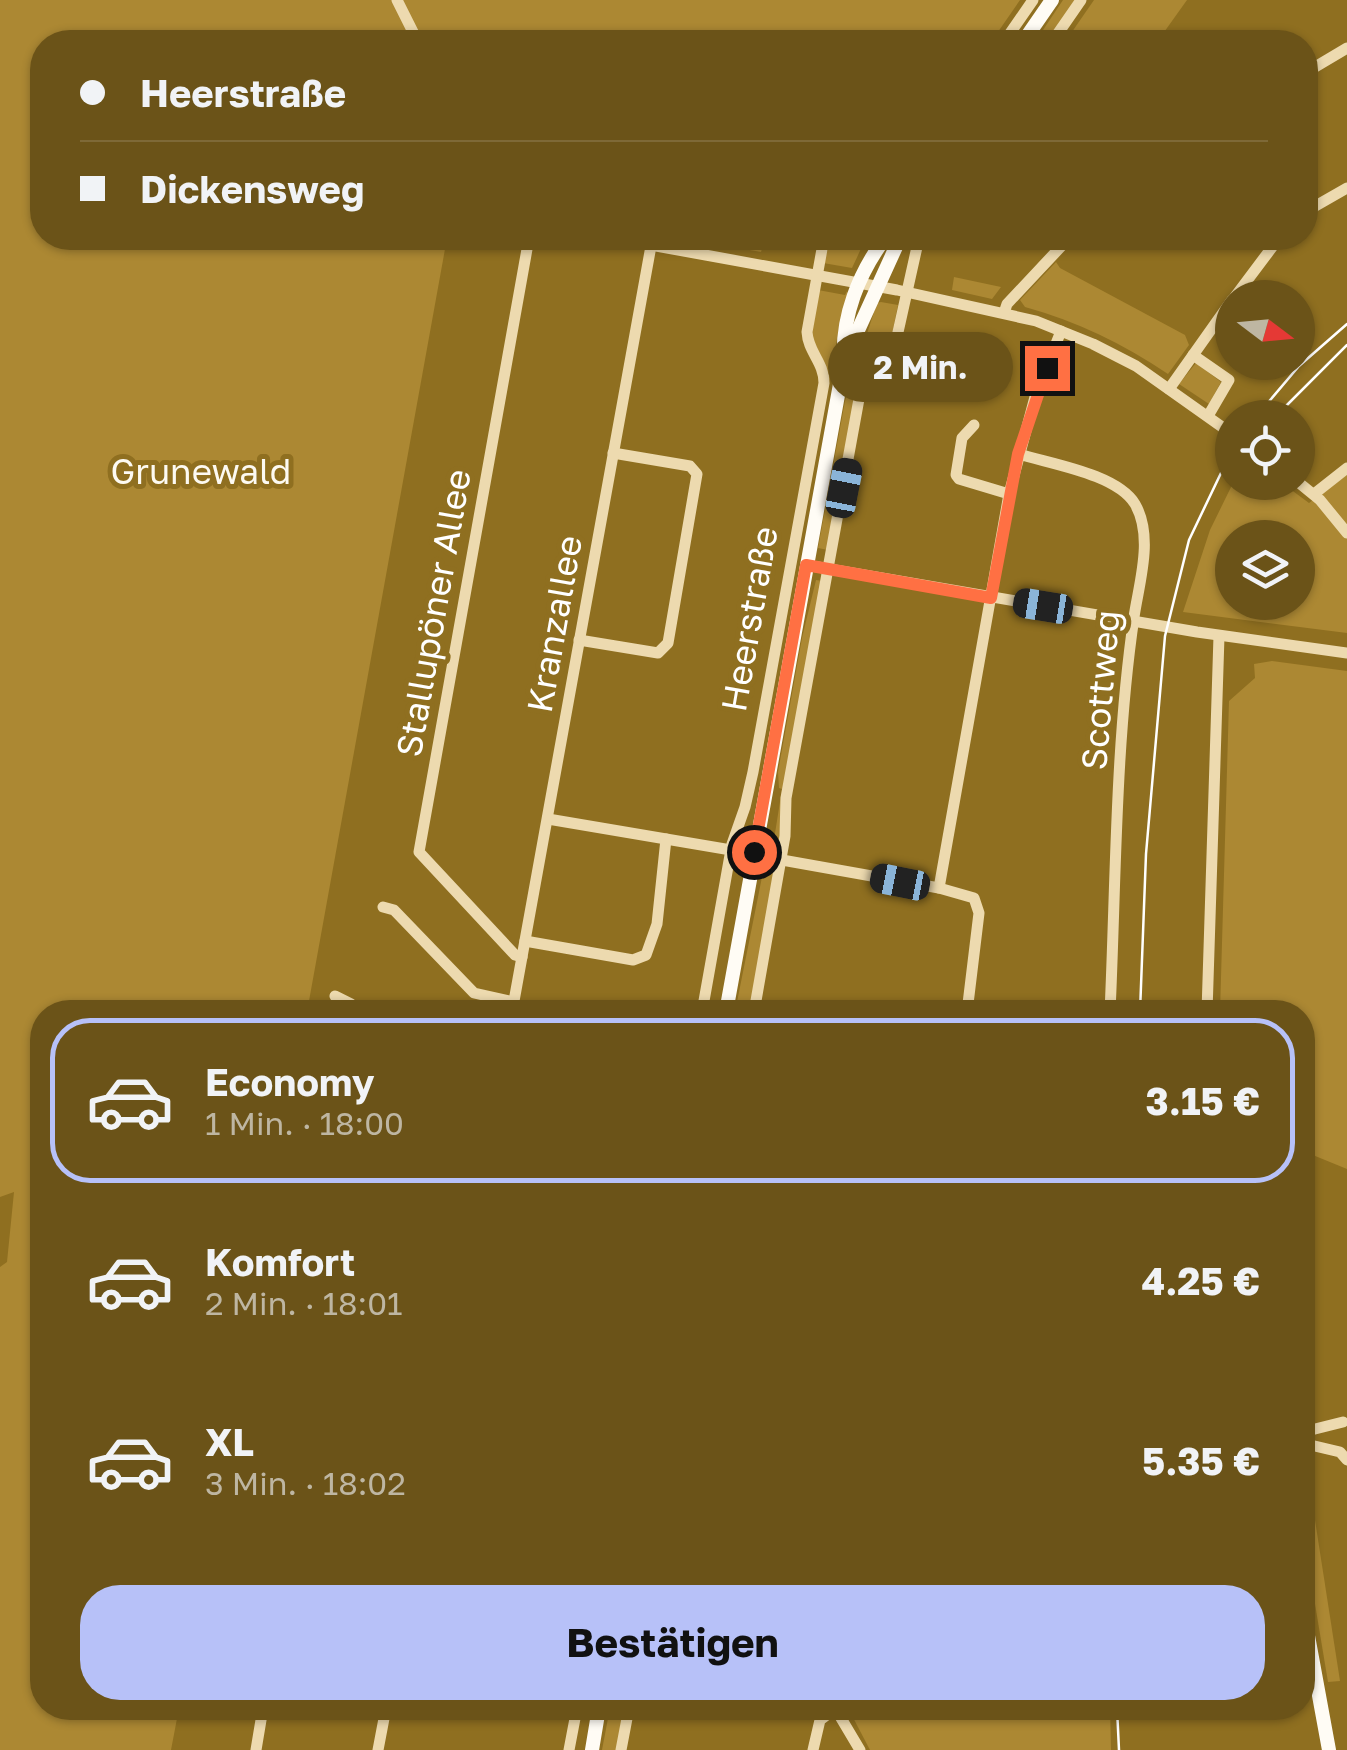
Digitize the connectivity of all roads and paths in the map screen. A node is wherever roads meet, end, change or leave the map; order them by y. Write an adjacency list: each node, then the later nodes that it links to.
1 (397, 0): 5 (street)
2 (1033, 0): 6 (street)
3 (1052, 0): 7 (main road)
4 (1080, 0): 8 (street)
5 (412, 30)
6 (1012, 30)
7 (1031, 30)
8 (1060, 30)
9 (1347, 48): 10 (street)
10 (1318, 65)
11 (1347, 188): 12 (street)
12 (1318, 205)
13 (527, 250): 57 (street, Stallupöner Allee)
14 (650, 250): 36 (street, Kranzallee)
15 (673, 250): 22 (street)
16 (821, 250): 22 (street, Heerstraße)
17 (878, 250): 24 (main road, Heerstraße)
18 (894, 250): 25 (main road, Heerstraße)
19 (915, 250): 26 (street, Heerstraße)
20 (1058, 250): 27 (street)
21 (1270, 250): 23 (street)
22 (816, 276): 24 (street); 52 (street, Heerstraße)
23 (1248, 280)
24 (858, 284): 25 (street); 31 (main road, Heerstraße)
25 (875, 287): 26 (street); 31 (main road, Heerstraße)
26 (905, 292): 27 (street); 44 (street, Heerstraße)
27 (1004, 312): 29 (street)
28 (1215, 325): 30 (street)
29 (1062, 330): 32 (street); 37 (street)
30 (1193, 356): 32 (street); 33 (street)
31 (844, 362): 43 (main road, Heerstraße)
32 (1169, 389): 33 (street)
33 (1208, 416): 34 (street)
34 (1215, 421)
35 (974, 425): 40 (street)
36 (613, 453): 48 (street, Kranzallee); 48 (street)
37 (1018, 454): 40 (street); 46 (street, Scottweg)
38 (1347, 468): 39 (street)
39 (1315, 493)
40 (1010, 494): 45 (street)
41 (1315, 495): 42 (street)
42 (1347, 532)
43 (806, 565): 44 (street); 63 (main road, Heerstraße)
44 (829, 569): 45 (street); 53 (street, Heerstraße)
45 (991, 598): 46 (street); 54 (street)
46 (1140, 622): 47 (street); 66 (street, Scottweg)
47 (1219, 636): 49 (street); 67 (street)
48 (579, 640): 50 (street, Kranzallee)
49 (1347, 653)
50 (548, 819): 51 (street); 56 (street, Kranzallee)
51 (666, 840): 52 (street); 56 (street)
52 (731, 850): 62 (street, Heerstraße)
53 (782, 860): 54 (street); 64 (street, Heerstraße)
54 (939, 888): 65 (street)
55 (383, 907): 60 (street)
56 (525, 941): 57 (street, Kranzallee)
57 (522, 956): 61 (street, Kranzallee)
58 (335, 996): 59 (street)
59 (343, 1000)
60 (491, 1000)
61 (514, 1000)
62 (704, 1000)
63 (728, 1000)
64 (756, 1000)
65 (968, 1000)
66 (1111, 1000)
67 (1207, 1000)
68 (1345, 1420): 69 (street); 71 (street)
69 (1315, 1429)
70 (1315, 1447): 71 (street)
71 (1343, 1456)
72 (1315, 1676): 87 (main road)
73 (262, 1720): 80 (street)
74 (384, 1720): 81 (street)
75 (575, 1720): 82 (street)
76 (597, 1720): 83 (main road)
77 (627, 1720): 84 (street)
78 (820, 1720): 85 (street)
79 (842, 1720): 86 (street)
80 (256, 1750)
81 (378, 1750)
82 (569, 1750)
83 (592, 1750)
84 (621, 1750)
85 (813, 1750)
86 (860, 1750)
87 (1328, 1750)

